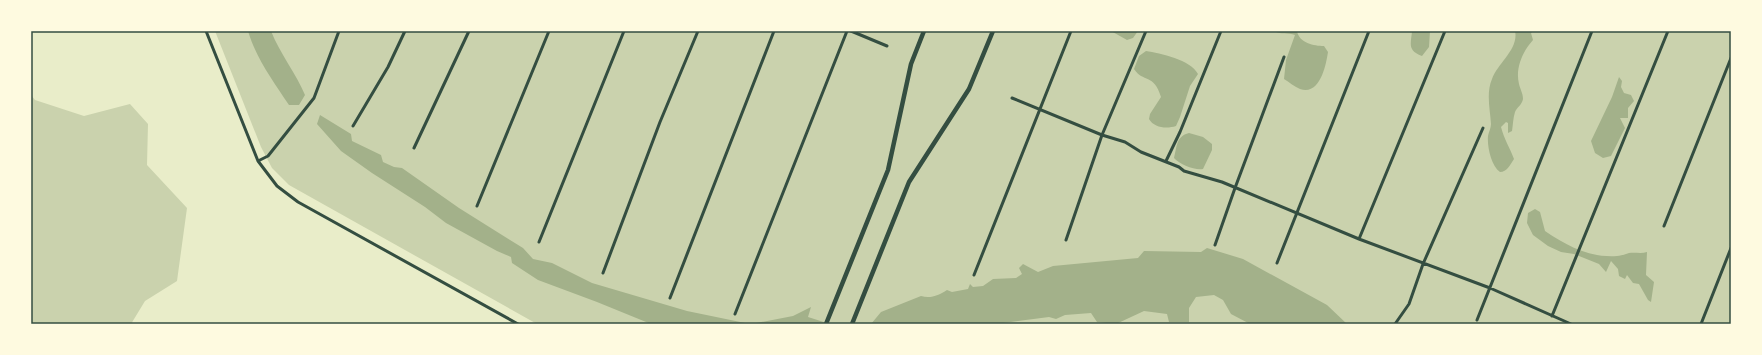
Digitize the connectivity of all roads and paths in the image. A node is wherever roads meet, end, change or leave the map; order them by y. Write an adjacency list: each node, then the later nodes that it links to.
1 (206, 31): 29 (street)
2 (339, 31): 29 (street)
3 (406, 31): 25 (street)
4 (469, 31): 28 (street)
5 (549, 31): 32 (street)
6 (624, 31): 37 (street)
7 (698, 31): 42 (street)
8 (774, 31): 45 (street)
9 (847, 31): 46 (street)
10 (851, 31): 20 (street)
11 (924, 31): 50 (main road)
12 (993, 31): 51 (main road)
13 (1071, 31): 24 (street)
14 (1146, 31): 27 (street)
15 (1221, 31): 30 (street)
16 (1369, 31): 33 (street)
17 (1446, 31): 35 (street)
18 (1592, 31): 44 (street)
19 (1668, 31): 47 (street)
20 (887, 46)
21 (1284, 57): 31 (street)
22 (1731, 58): 34 (street)
23 (1012, 98): 24 (street)
24 (1040, 108): 27 (street); 43 (street)
25 (353, 126)
26 (1483, 128): 41 (street)
27 (1102, 135): 30 (street); 36 (street)
28 (414, 148)
29 (258, 161): 49 (street)
30 (1166, 161): 31 (street)
31 (1235, 188): 33 (street); 38 (street)
32 (477, 206)
33 (1296, 213): 35 (street); 40 (street)
34 (1664, 226)
35 (1359, 238): 41 (street)
36 (1066, 240)
37 (539, 242)
38 (1215, 245)
39 (1731, 248): 54 (street)
40 (1276, 263)
41 (1423, 264): 44 (street); 52 (street)
42 (603, 273)
43 (974, 276)
44 (1490, 288): 47 (street); 48 (street)
45 (670, 298)
46 (735, 314)
47 (1552, 316): 53 (street)
48 (1477, 320)
49 (518, 324)
50 (826, 324)
51 (852, 324)
52 (1395, 324)
53 (1570, 324)
54 (1701, 324)

